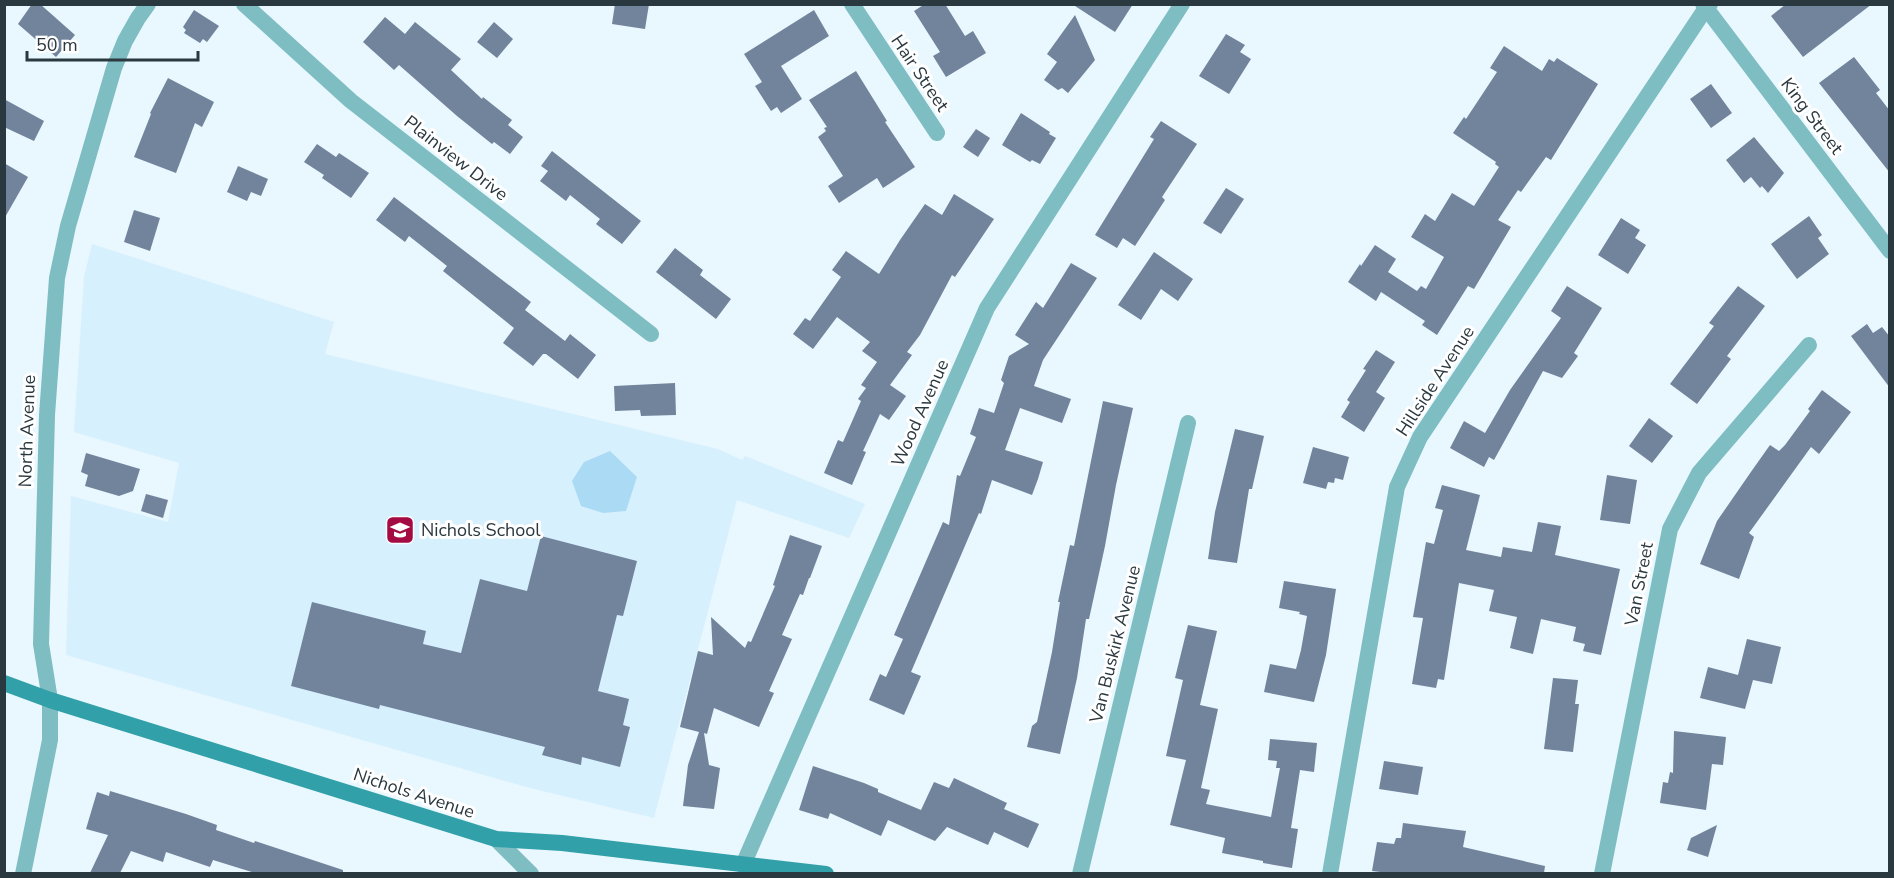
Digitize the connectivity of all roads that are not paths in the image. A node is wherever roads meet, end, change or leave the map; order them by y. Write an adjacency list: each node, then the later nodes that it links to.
1 (148, 4): 12 (street, North Avenue)
2 (244, 4): 8 (street, Plainview Drive)
3 (852, 4): 6 (street, Hair Street)
4 (1182, 4): 14 (street, Wood Avenue)
5 (1706, 6): 7 (street, King Street); 19 (street, Hillside Avenue)
6 (937, 133)
7 (1890, 251)
8 (651, 334)
9 (1809, 345): 20 (street, Van Street)
10 (1188, 423): 18 (street, Van Buskirk Avenue)
11 (4, 683): 12 (main road, Nichols Avenue)
12 (50, 700): 13 (main road, Nichols Avenue); 15 (street, North Avenue)
13 (496, 839): 14 (main road, Nichols Avenue); 16 (street)
14 (743, 865): 17 (main road, Nichols Avenue)
15 (23, 873)
16 (531, 873)
17 (826, 873)
18 (1080, 873)
19 (1330, 873)
20 (1602, 873)

